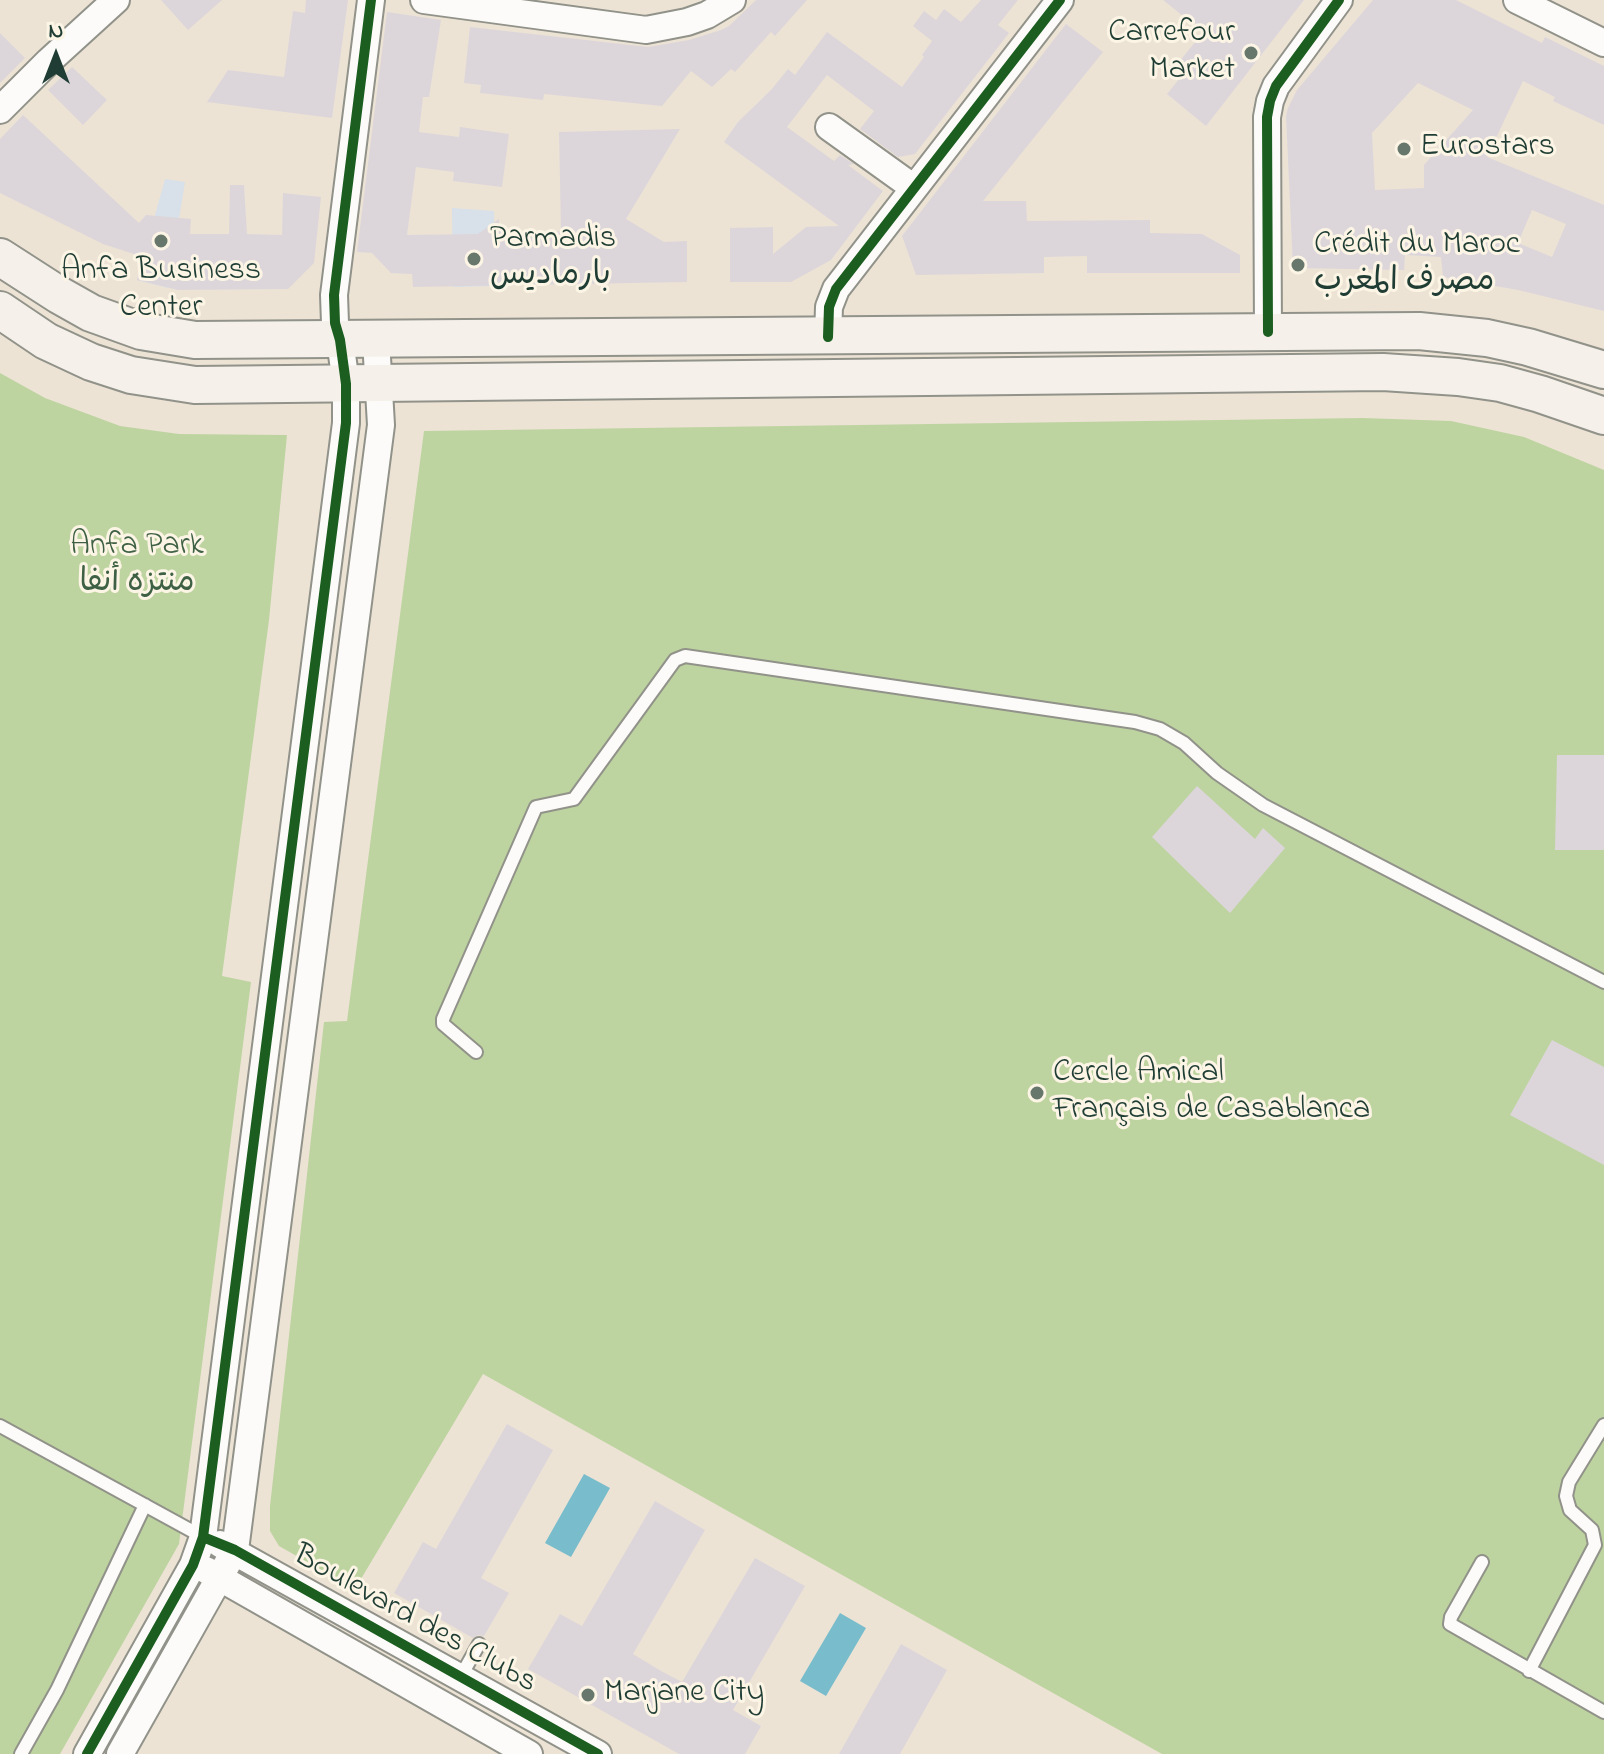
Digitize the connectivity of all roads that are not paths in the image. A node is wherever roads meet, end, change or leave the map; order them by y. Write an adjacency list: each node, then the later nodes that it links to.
1 (116, 0): 9 (street)
2 (371, 0): 16 (street)
3 (424, 0): 4 (street)
4 (732, 0)
5 (1060, 0): 11 (street)
6 (1339, 0): 14 (street)
7 (1517, 0): 8 (street)
8 (1604, 43)
9 (0, 110)
10 (829, 127): 11 (street)
11 (914, 188): 15 (street)
12 (0, 257): 16 (main road)
13 (0, 310): 18 (main road)
14 (1268, 332): 15 (main road); 17 (main road)
15 (828, 337): 16 (main road)
16 (358, 340): 18 (street); 18 (street)
17 (1604, 370)
18 (362, 384): 19 (main road); 25 (street); 26 (street)
19 (1604, 416)
20 (1604, 982): 21 (lane)
21 (476, 1052)
22 (1604, 1425): 31 (lane)
23 (0, 1426): 24 (lane)
24 (145, 1505): 25 (lane); 34 (lane)
25 (203, 1537): 26 (street, Boulevard des Clubs); 28 (street)
26 (235, 1550): 29 (street); 32 (street, Boulevard des Clubs)
27 (1482, 1562): 31 (lane)
28 (193, 1565): 29 (street, Boulevard des Clubs); 35 (street)
29 (219, 1576): 36 (street); 37 (street, Boulevard des Clubs)
30 (479, 1644): 32 (lane)
31 (1529, 1671): 33 (lane)
32 (461, 1676): 38 (street, Boulevard des Clubs)
33 (1604, 1712)
34 (21, 1754)
35 (87, 1754)
36 (120, 1754)
37 (529, 1754)
38 (598, 1754)

